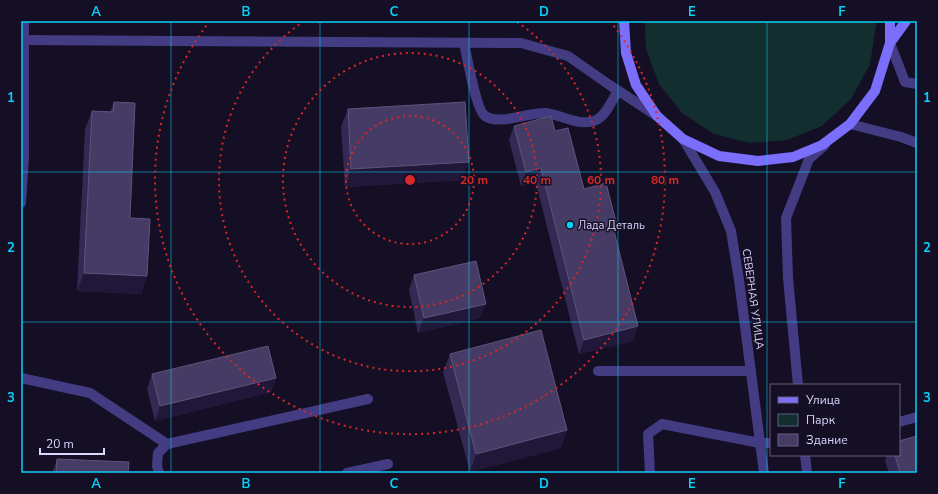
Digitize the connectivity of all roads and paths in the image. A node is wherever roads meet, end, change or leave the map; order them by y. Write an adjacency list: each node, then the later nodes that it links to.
1 (24, 21): 5 (street)
2 (624, 21): 10 (main road)
3 (890, 21): 7 (main road)
4 (906, 21): 7 (main road)
5 (23, 40): 6 (street); 14 (street)
6 (464, 43): 9 (street); 9 (street)
7 (890, 43): 8 (street); 11 (main road)
8 (917, 84)
9 (618, 91): 10 (street)
10 (657, 116): 12 (main road)
11 (850, 124): 12 (main road); 13 (street); 18 (street)
12 (683, 139): 16 (street, СЕВЕРНАЯ УЛИЦА)
13 (917, 143)
14 (21, 203)
15 (598, 371): 16 (street)
16 (751, 371): 22 (street, СЕВЕРНАЯ УЛИЦА)
17 (21, 378): 24 (street)
18 (798, 384)
19 (368, 399): 24 (street)
20 (917, 417): 21 (street)
21 (900, 422)
22 (760, 443): 23 (street); 29 (street); 30 (street, СЕВЕРНАЯ УЛИЦА)
23 (770, 443)
24 (167, 444): 27 (street)
25 (805, 456): 31 (street)
26 (388, 464): 28 (street)
27 (159, 473)
28 (347, 473)
29 (650, 473)
30 (764, 473)
31 (807, 473)

